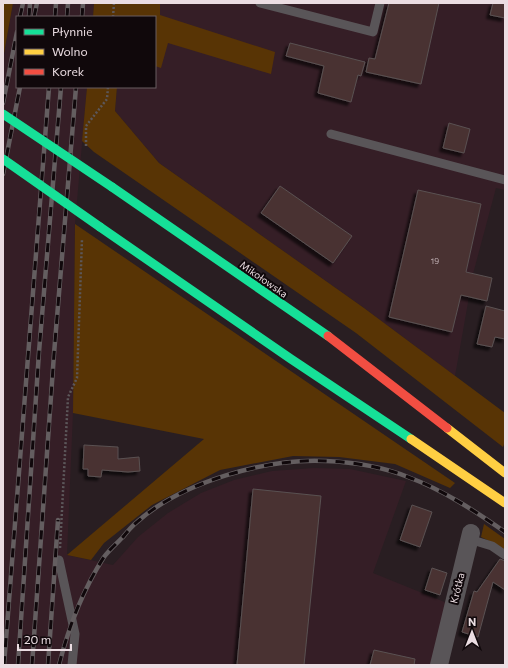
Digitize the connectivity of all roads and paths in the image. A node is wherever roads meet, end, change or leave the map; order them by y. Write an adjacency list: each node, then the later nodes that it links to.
1 (114, 3): 4 (path)
2 (260, 3): 3 (lane)
3 (380, 3)
4 (113, 16)
5 (108, 88): 8 (path)
6 (3, 114): 12 (main road, Mikołowska, bridge)
7 (331, 134): 10 (lane)
8 (85, 150)
9 (3, 159): 13 (main road, bridge)
10 (505, 180)
11 (82, 236): 16 (path)
12 (505, 473)
13 (505, 503)
14 (470, 536): 15 (lane); 18 (street, Krótka)
15 (505, 555)
16 (59, 560): 17 (lane)
17 (72, 665)
18 (439, 665)

